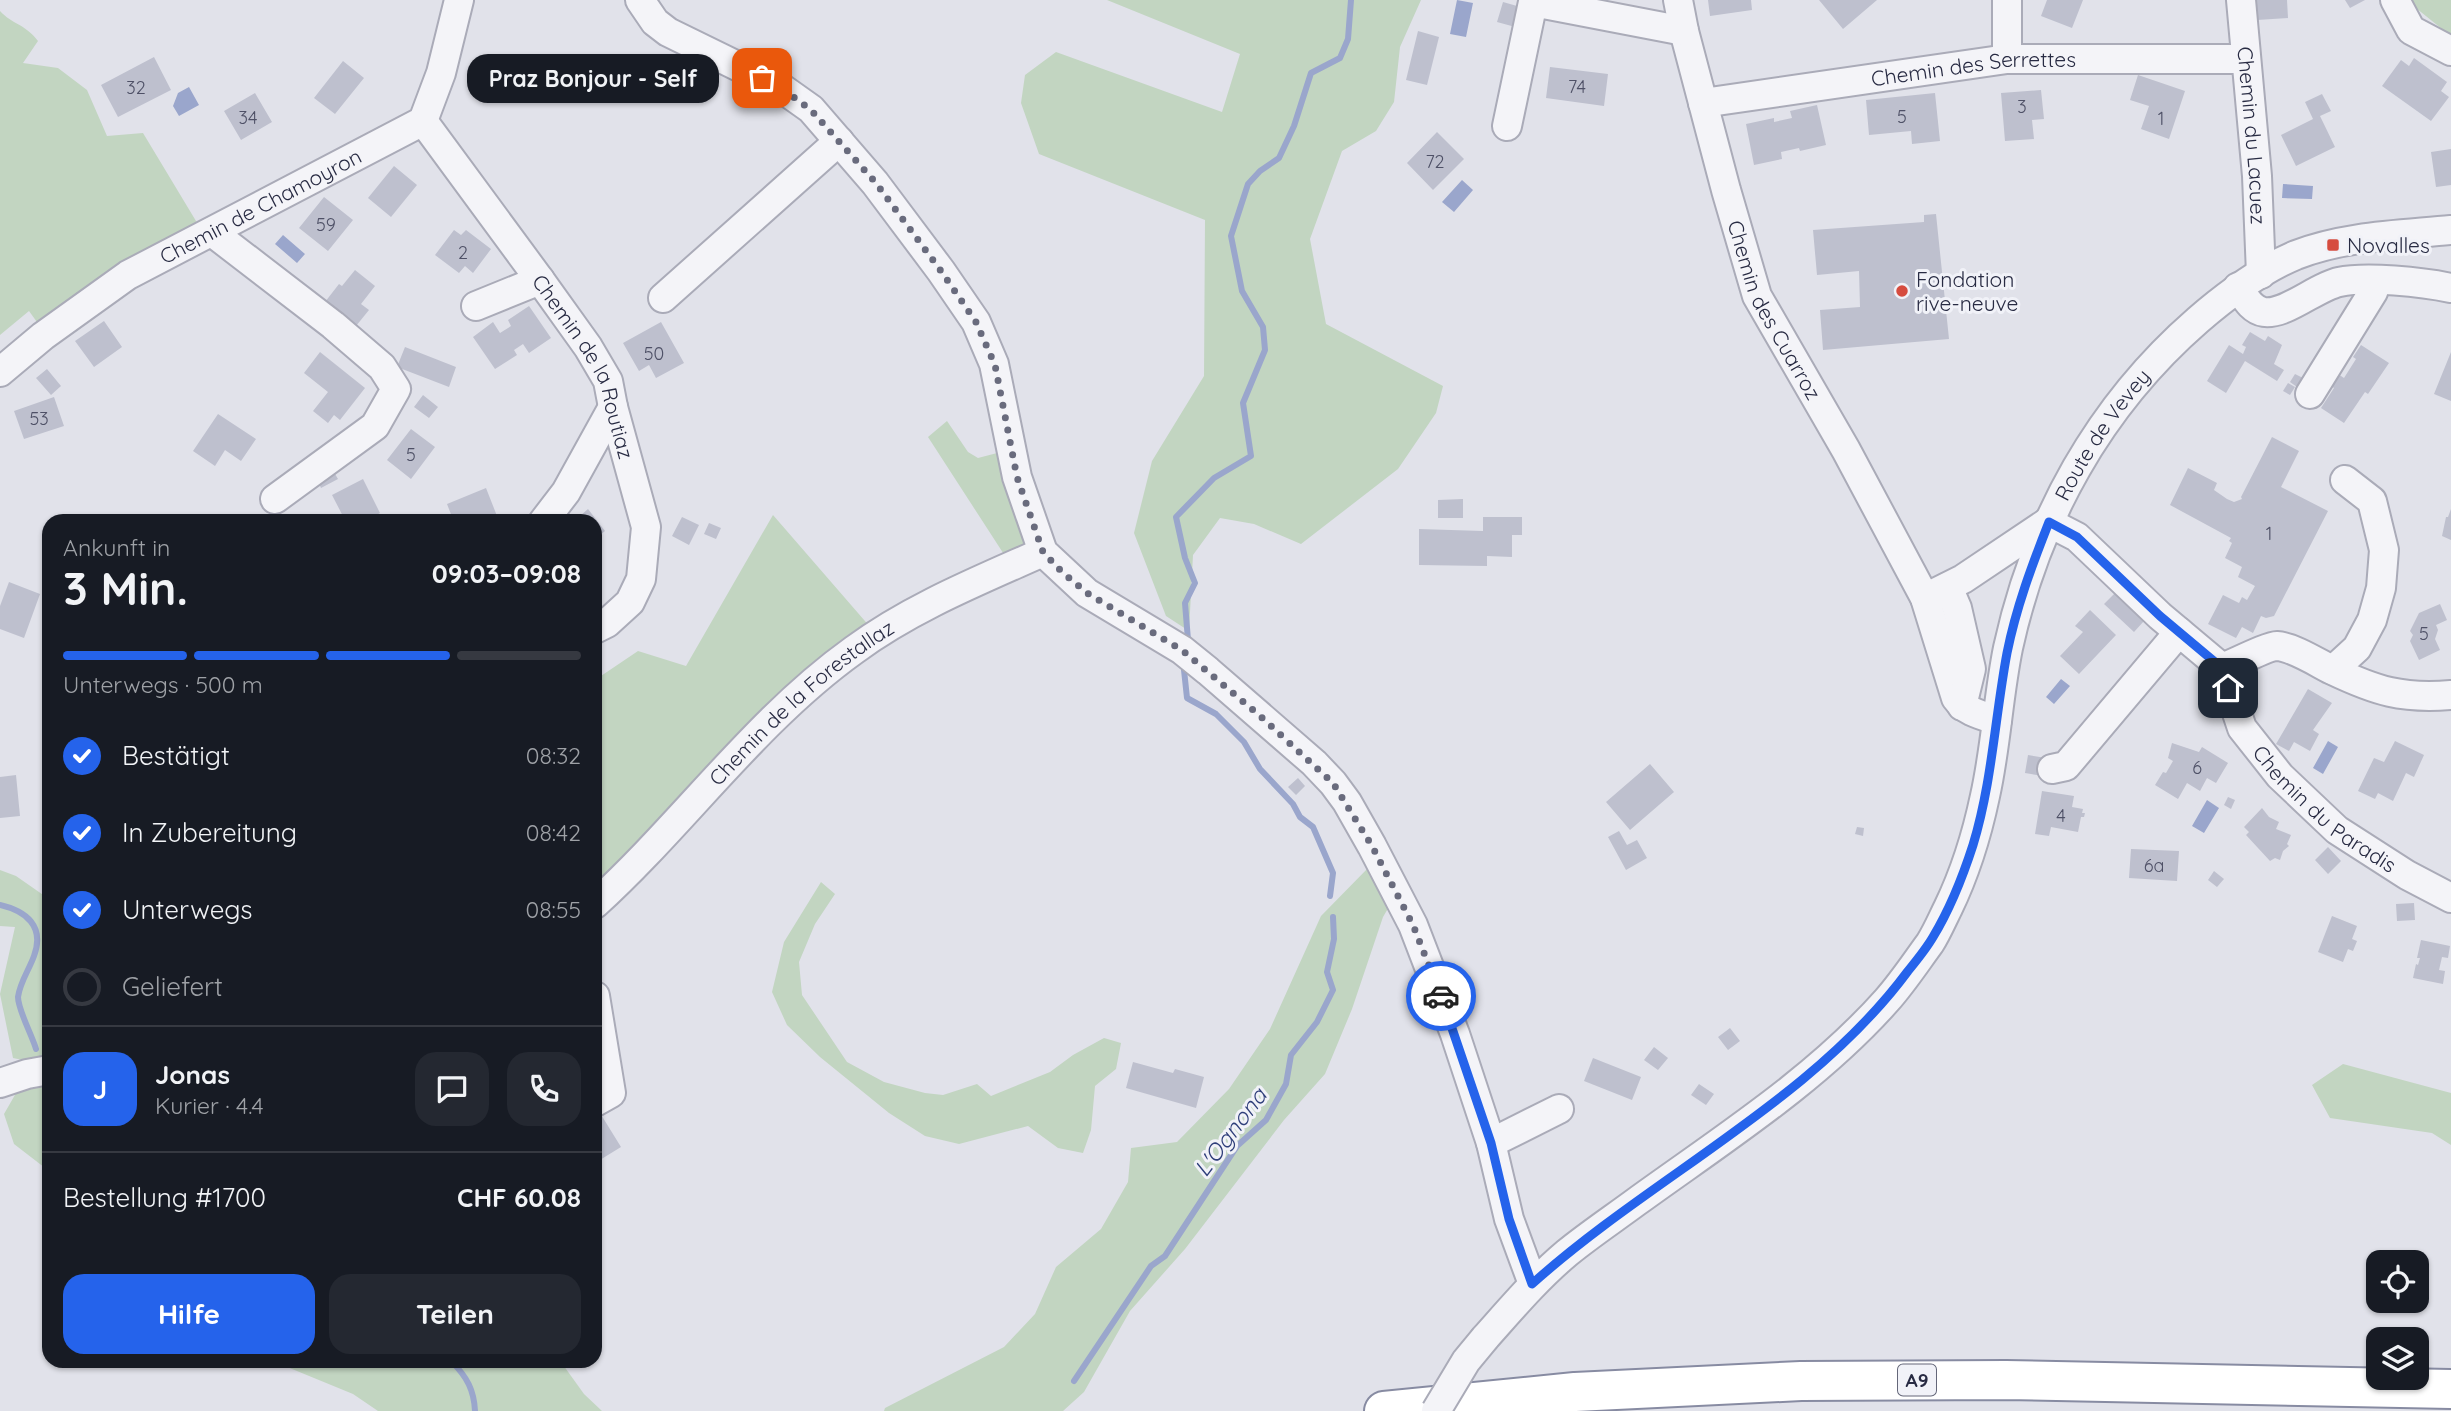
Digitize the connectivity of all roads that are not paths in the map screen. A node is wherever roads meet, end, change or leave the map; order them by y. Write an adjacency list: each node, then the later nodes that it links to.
1 (459, 0): 12 (street)
2 (640, 0): 14 (street)
3 (1678, 0): 7 (street, Chemin des Cuarroz)
4 (2007, 0): 9 (street)
5 (2241, 0): 10 (street, Chemin du Lacuez)
6 (2395, 0): 8 (street)
7 (1684, 31): 11 (street, Chemin des Cuarroz); 13 (street)
8 (2451, 51)
9 (2007, 59): 10 (street, Chemin des Serrettes); 11 (street, Chemin des Serrettes)
10 (2245, 59): 18 (street, Chemin du Lacuez)
11 (1703, 103): 31 (street, Chemin des Cuarroz)
12 (422, 121): 16 (street, Chemin de Chamoyron); 17 (street, Chemin de la Routiaz)
13 (1507, 126)
14 (839, 141): 21 (street); 30 (street)
15 (2451, 230): 18 (street, Route de Vevey)
16 (212, 232): 23 (street, Chemin de Chamoyron); 27 (street)
17 (540, 280): 22 (street); 25 (street, Chemin de la Routiaz)
18 (2250, 280): 19 (street); 29 (street, Route de Vevey)
19 (2377, 281): 20 (street); 24 (street)
20 (2451, 288)
21 (663, 298)
22 (477, 306)
23 (0, 372)
24 (2310, 394)
25 (612, 407): 28 (street); 32 (street, Chemin de la Routiaz)
26 (2345, 480): 35 (street)
27 (275, 499)
28 (548, 514)
29 (2049, 522): 31 (street); 33 (street); 37 (street, Route de Vevey)
30 (1043, 552): 39 (street, Chemin de la Forestallaz); 46 (street)
31 (1937, 592): 37 (street, Chemin des Cuarroz)
32 (602, 626)
33 (2179, 632): 34 (street); 38 (street)
34 (2222, 668): 35 (street); 40 (street, Chemin du Paradis)
35 (2333, 670): 36 (street)
36 (2451, 695)
37 (1997, 720): 47 (street, Route de Vevey)
38 (2052, 769)
39 (602, 897)
40 (2451, 898)
41 (602, 1038): 44 (street)
42 (42, 1071): 43 (street)
43 (0, 1083)
44 (602, 1098)
45 (1559, 1109): 46 (street)
46 (1491, 1143): 47 (street)
47 (1532, 1284): 50 (street, Route de Vevey, bridge)
48 (2451, 1389): 49 (highway, A9)
49 (1384, 1411)
50 (1436, 1411)

